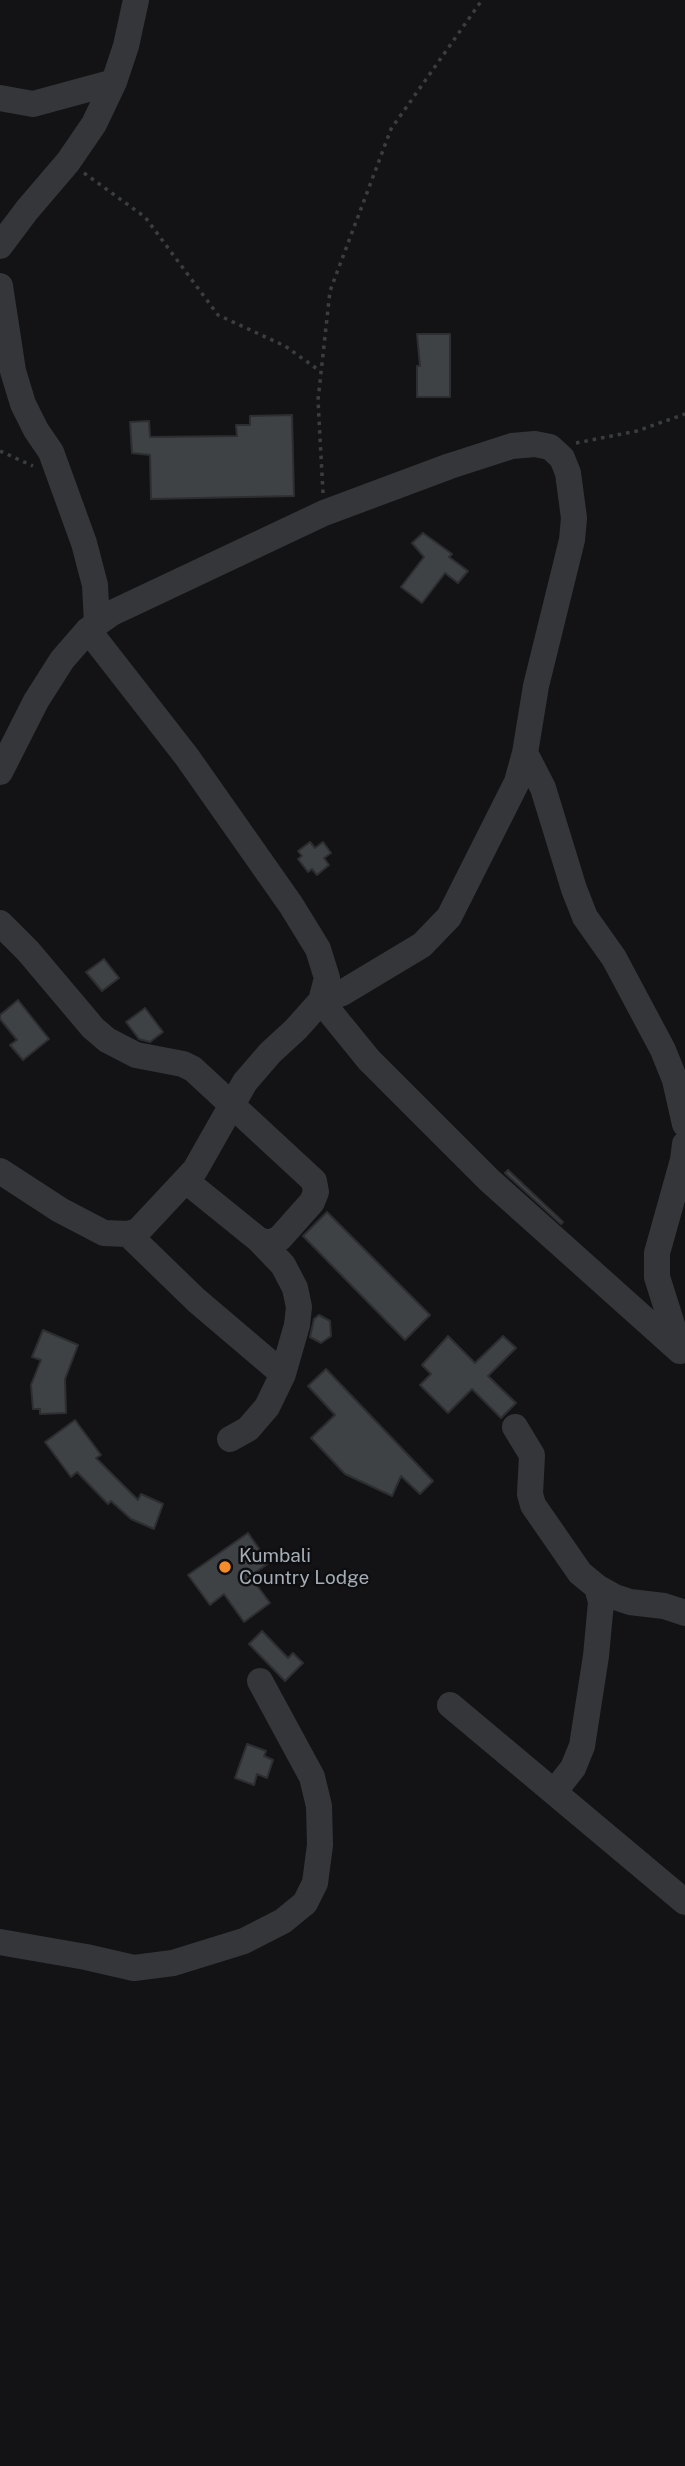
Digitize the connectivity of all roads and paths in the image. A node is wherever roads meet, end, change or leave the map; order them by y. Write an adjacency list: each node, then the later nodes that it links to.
1 (136, 0): 3 (street)
2 (482, 0): 8 (path)
3 (114, 82): 4 (street); 5 (street)
4 (0, 98)
5 (68, 162): 6 (street); 8 (path)
6 (0, 246)
7 (0, 286): 12 (street)
8 (321, 372): 11 (path)
9 (685, 414): 10 (path)
10 (569, 443)
11 (324, 513): 12 (street); 13 (street)
12 (92, 627): 14 (street); 16 (street)
13 (525, 753): 16 (street); 18 (street)
14 (0, 772)
15 (0, 923): 17 (street)
16 (321, 1001): 17 (street); 24 (street)
17 (233, 1106): 21 (street); 23 (street)
18 (685, 1124)
19 (685, 1144): 24 (street)
20 (0, 1171): 22 (street)
21 (186, 1181): 22 (street); 23 (street)
22 (128, 1234): 25 (street)
23 (259, 1240): 25 (street)
24 (683, 1354)
25 (283, 1374): 27 (street)
26 (515, 1427): 28 (street)
27 (230, 1439)
28 (597, 1587): 29 (street); 32 (street)
29 (685, 1613)
30 (260, 1681): 34 (street)
31 (450, 1705): 32 (street)
32 (554, 1792): 33 (street)
33 (685, 1902)
34 (0, 1942)

